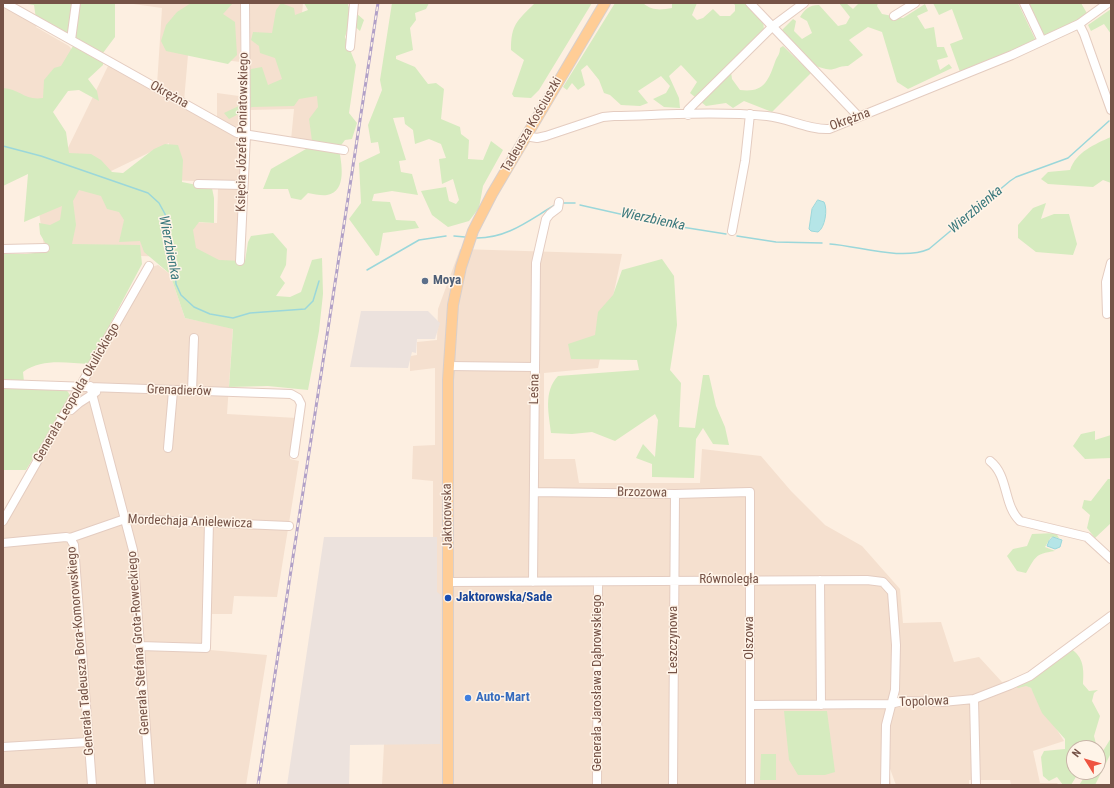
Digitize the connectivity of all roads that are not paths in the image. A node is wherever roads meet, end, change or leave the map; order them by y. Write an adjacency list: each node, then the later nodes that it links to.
1 (5, 3): 14 (street, Okrężna)
2 (76, 3): 14 (street)
3 (245, 3): 21 (street, Księcia Józefa Poniatowskiego)
4 (354, 3): 16 (street)
5 (605, 3): 22 (main road, Tadeusza Kościuszki)
6 (750, 3): 13 (street)
7 (804, 3): 13 (street)
8 (915, 3): 11 (street)
9 (1024, 3): 15 (street)
10 (1108, 3): 12 (street, Okrężna)
11 (894, 16)
12 (1079, 24): 15 (street, Okrężna); 17 (street)
13 (774, 26): 19 (street); 20 (street)
14 (71, 40): 21 (street, Okrężna)
15 (1042, 41): 20 (street, Okrężna)
16 (350, 47)
17 (1111, 110)
18 (750, 114): 19 (street, Okrężna); 20 (street, Okrężna); 27 (street)
19 (688, 115): 22 (street, Okrężna)
20 (859, 117)
21 (246, 135): 23 (street, Okrężna); 25 (street, Księcia Józefa Poniatowskiego)
22 (525, 136): 30 (main road, Tadeusza Kościuszki)
23 (344, 150)
24 (198, 184): 25 (street)
25 (243, 185): 31 (street, Księcia Józefa Poniatowskiego)
26 (559, 202): 37 (street, Leśna)
27 (732, 231)
28 (45, 248): 29 (street)
29 (3, 249)
30 (466, 250): 36 (main road, Jaktorowska)
31 (240, 262)
32 (1111, 263): 34 (street)
33 (149, 266): 39 (street, Generała Leopolda Okulickiego)
34 (1107, 314)
35 (194, 338): 41 (street)
36 (448, 366): 37 (street); 60 (main road, Jaktorowska)
37 (535, 367): 46 (street, Leśna)
38 (3, 384): 39 (street)
39 (88, 388): 40 (street, Grenadierów); 42 (street, Generała Leopolda Okulickiego); 42 (street); 50 (street, Generała Stefana Grota-Roweckiego)
40 (173, 391): 41 (street, Grenadierów); 43 (street)
41 (192, 391): 44 (street, Grenadierów)
42 (64, 417): 49 (street, Generała Leopolda Okulickiego)
43 (168, 448)
44 (294, 454)
45 (990, 461): 56 (street)
46 (534, 492): 48 (street, Brzozowa); 61 (street, Leśna)
47 (750, 492): 48 (street, Brzozowa); 58 (street, Olszowa)
48 (675, 494): 57 (street, Leszczynowa)
49 (5, 513): 51 (street, Generała Leopolda Okulickiego)
50 (125, 519): 52 (street, Mordechaja Anielewicza); 54 (street, Mordechaja Anielewicza); 64 (street, Generała Stefana Grota-Roweckiego)
51 (3, 521)
52 (209, 522): 53 (street, Mordechaja Anielewicza); 64 (street)
53 (289, 526)
54 (70, 538): 55 (street, Generała Tadeusza Bora-Komorowskiego); 69 (street, Generała Tadeusza Bora-Komorowskiego)
55 (3, 543)
56 (1111, 559)
57 (674, 580): 58 (street, Równoległa); 62 (street, Równoległa); 76 (street, Leszczynowa)
58 (750, 580): 59 (street, Równoległa); 67 (street, Olszowa)
59 (820, 580): 66 (street, Równoległa); 68 (street)
60 (448, 582): 61 (street, Równoległa); 74 (main road, Jaktorowska)
61 (533, 582): 62 (street, Równoległa)
62 (598, 582): 75 (street, Generała Jarosława Dąbrowskiego)
63 (1111, 616): 65 (street, Topolowa)
64 (140, 646): 73 (street, Generała Stefana Grota-Roweckiego)
65 (974, 699): 66 (street, Topolowa); 78 (street)
66 (890, 704): 68 (street, Topolowa); 71 (street, Równoległa)
67 (750, 705): 68 (street, Topolowa); 77 (street, Olszowa)
68 (821, 705)
69 (88, 742): 70 (street); 72 (street, Generała Tadeusza Bora-Komorowskiego)
70 (3, 747)
71 (884, 784)
72 (92, 785)
73 (150, 785)
74 (448, 785)
75 (598, 785)
76 (673, 785)
77 (750, 785)
78 (976, 785)

